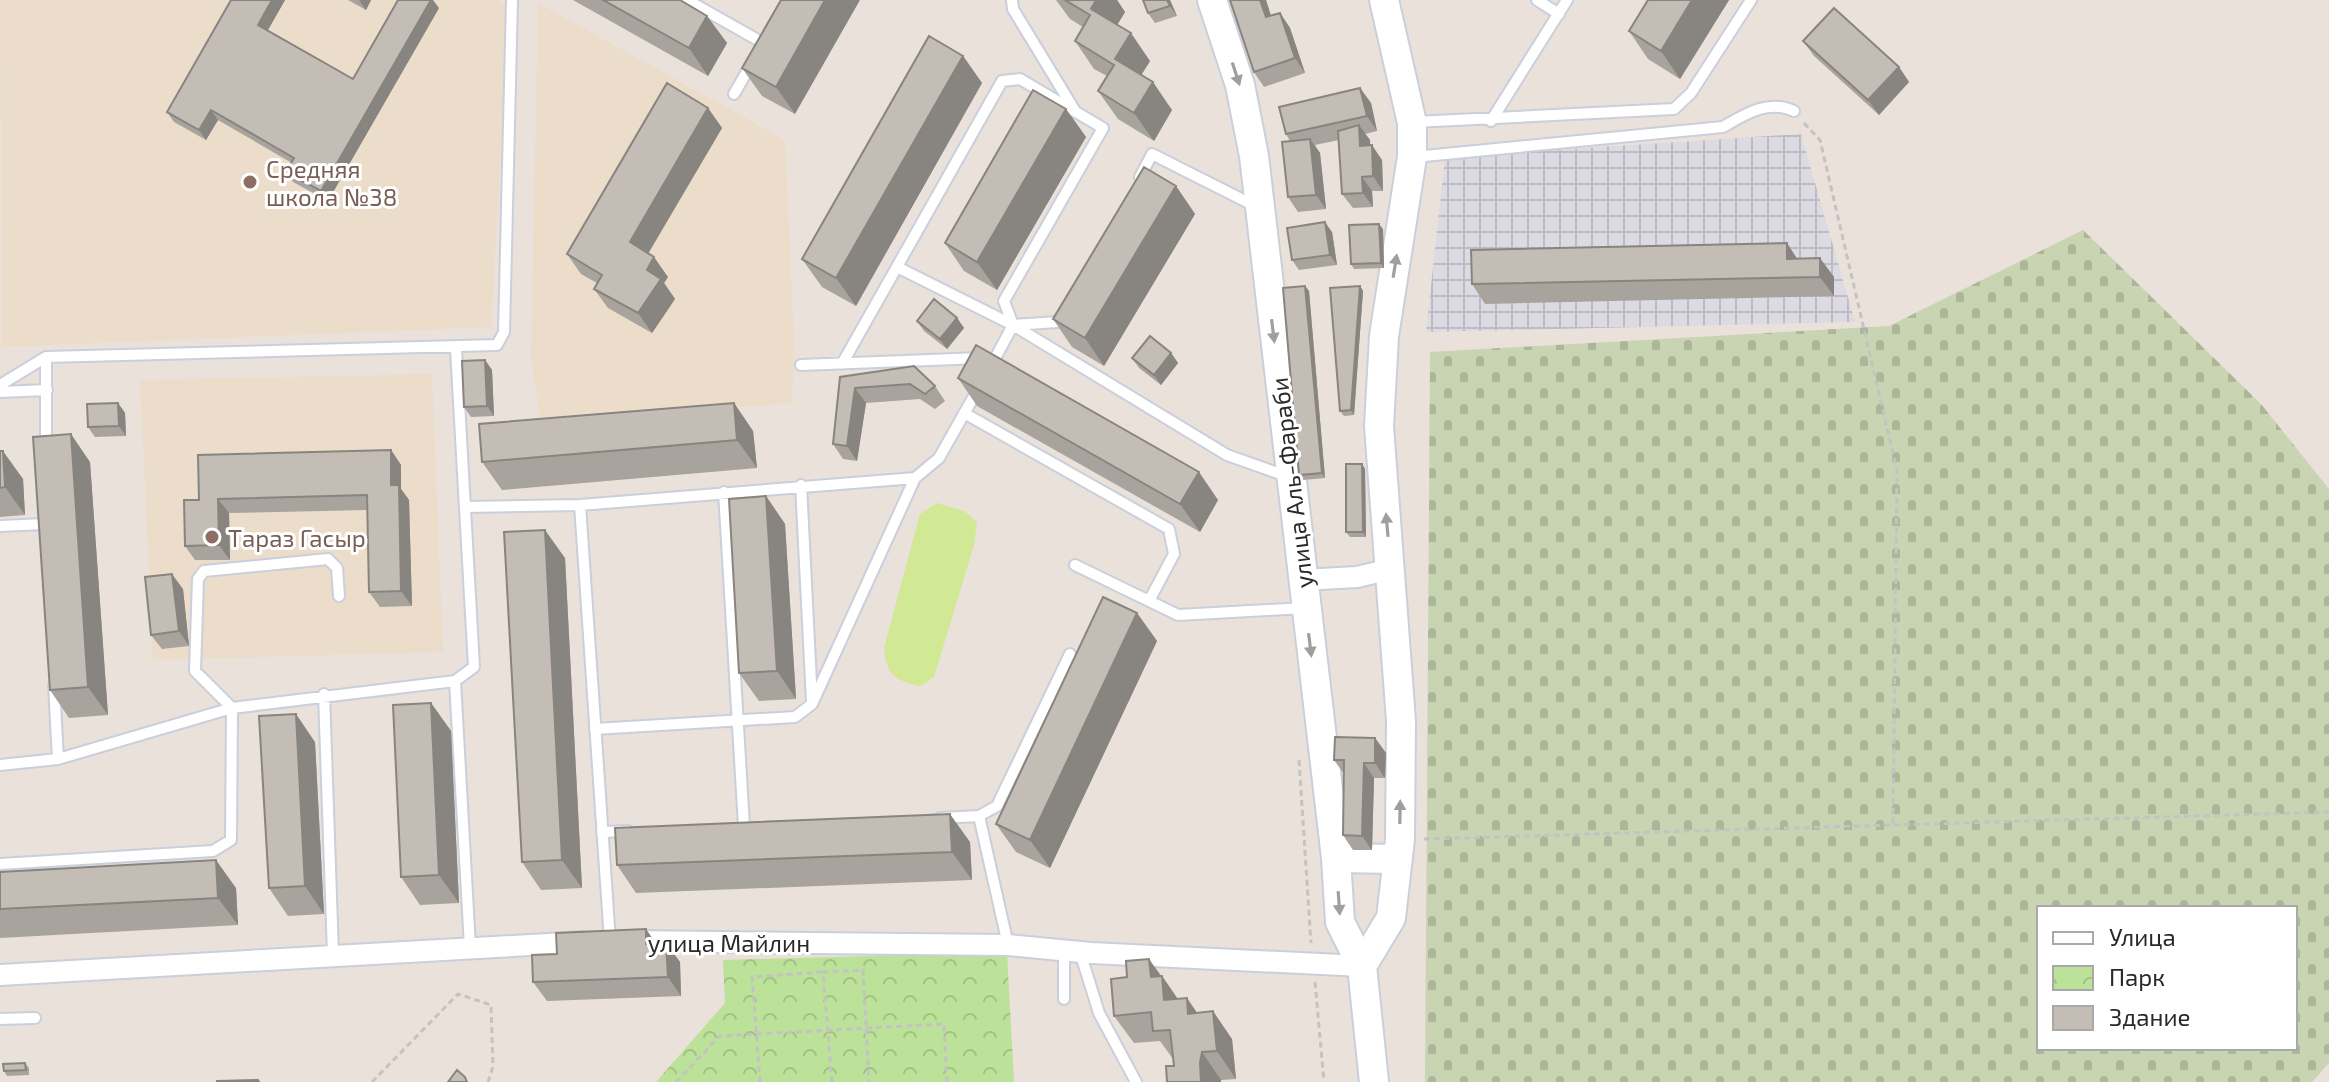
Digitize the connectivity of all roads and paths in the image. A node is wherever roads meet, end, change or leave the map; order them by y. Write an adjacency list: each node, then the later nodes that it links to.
1 (512, 0): 23 (lane)
2 (687, 0): 11 (lane)
3 (1012, 0): 14 (lane)
4 (1212, 0): 19 (main road, улица Аль-Фараби, one-way to 19)
5 (1384, 0): 16 (main road)
6 (1537, 0): 9 (lane)
7 (1567, 0): 9 (lane)
8 (1751, 0): 15 (lane)
9 (1559, 14): 15 (lane)
10 (769, 32): 11 (lane)
11 (763, 43): 12 (lane)
12 (734, 94)
13 (1794, 111): 17 (lane); 65 (path)
14 (1076, 112): 20 (lane); 22 (lane)
15 (1491, 121): 16 (lane)
16 (1412, 123): 17 (main road)
17 (1412, 157): 44 (main road, one-way to 17)
18 (1130, 195): 19 (lane)
19 (1259, 208): 33 (main road, улица Аль-Фараби, one-way to 33)
20 (897, 267): 22 (lane); 26 (lane)
21 (1072, 302): 22 (lane)
22 (1013, 325): 25 (lane); 33 (lane)
23 (456, 349): 24 (lane); 38 (lane)
24 (46, 357): 28 (lane); 29 (lane)
25 (995, 358): 26 (lane); 31 (lane)
26 (842, 364): 27 (lane)
27 (801, 365)
28 (0, 385)
29 (47, 390): 30 (lane); 32 (lane)
30 (0, 392)
31 (964, 413): 34 (lane); 47 (lane)
32 (45, 464)
33 (1290, 477): 45 (main road, улица Аль-Фараби)
34 (915, 478): 35 (lane); 52 (lane)
35 (801, 485): 36 (lane); 52 (lane)
36 (724, 492): 37 (lane); 54 (lane)
37 (580, 505): 38 (lane); 55 (lane)
38 (465, 507): 50 (lane)
39 (44, 509): 40 (lane)
40 (44, 524): 41 (lane); 42 (lane)
41 (0, 526)
42 (45, 539)
43 (1075, 565): 47 (lane)
44 (1391, 569): 45 (street); 68 (main road, one-way to 44)
45 (1304, 594): 47 (lane); 69 (main road, улица Аль-Фараби, one-way to 69)
46 (339, 596): 53 (lane)
47 (1149, 601)
48 (1070, 654): 60 (lane)
49 (52, 665): 56 (lane)
50 (455, 681): 51 (lane); 73 (lane)
51 (324, 694): 53 (lane); 75 (lane)
52 (812, 704): 54 (lane)
53 (232, 708): 56 (lane); 70 (lane)
54 (737, 721): 55 (lane); 64 (lane)
55 (595, 729): 67 (lane)
56 (58, 759): 58 (lane)
57 (1299, 760): 76 (path)
58 (0, 765)
59 (2329, 812): 65 (path)
60 (979, 816): 61 (lane); 72 (lane)
61 (932, 818)
62 (760, 825): 64 (lane)
63 (729, 826): 64 (lane)
64 (744, 826)
65 (1893, 828): 68 (path)
66 (634, 830): 67 (lane)
67 (602, 832): 71 (lane)
68 (1399, 849): 69 (main road); 77 (main road)
69 (1336, 858): 77 (main road, улица Аль-Фараби, one-way to 77)
70 (0, 864)
71 (610, 941): 72 (street, улица Майлин); 73 (street, улица Майлин)
72 (1008, 945): 74 (street, улица Майлин)
73 (470, 947): 75 (street, улица Майлин)
74 (1072, 952): 76 (street, улица Майлин); 80 (lane); 93 (lane)
75 (333, 954): 79 (street, улица Майлин)
76 (1313, 964): 77 (street, улица Майлин); 94 (path)
77 (1362, 966): 95 (main road, улица Аль-Фараби)
78 (823, 972): 83 (path); 84 (path); 85 (path)
79 (0, 975)
80 (1064, 999)
81 (35, 1018): 82 (lane)
82 (0, 1019)
83 (866, 1027): 84 (path); 91 (path); 92 (path)
84 (828, 1028): 85 (path); 90 (path)
85 (756, 1032): 88 (path); 89 (path)
86 (372, 1082): 87 (path)
87 (488, 1082)
88 (676, 1082)
89 (760, 1082)
90 (832, 1082)
91 (869, 1082)
92 (947, 1082)
93 (1136, 1082)
94 (1324, 1082)
95 (1374, 1082)

